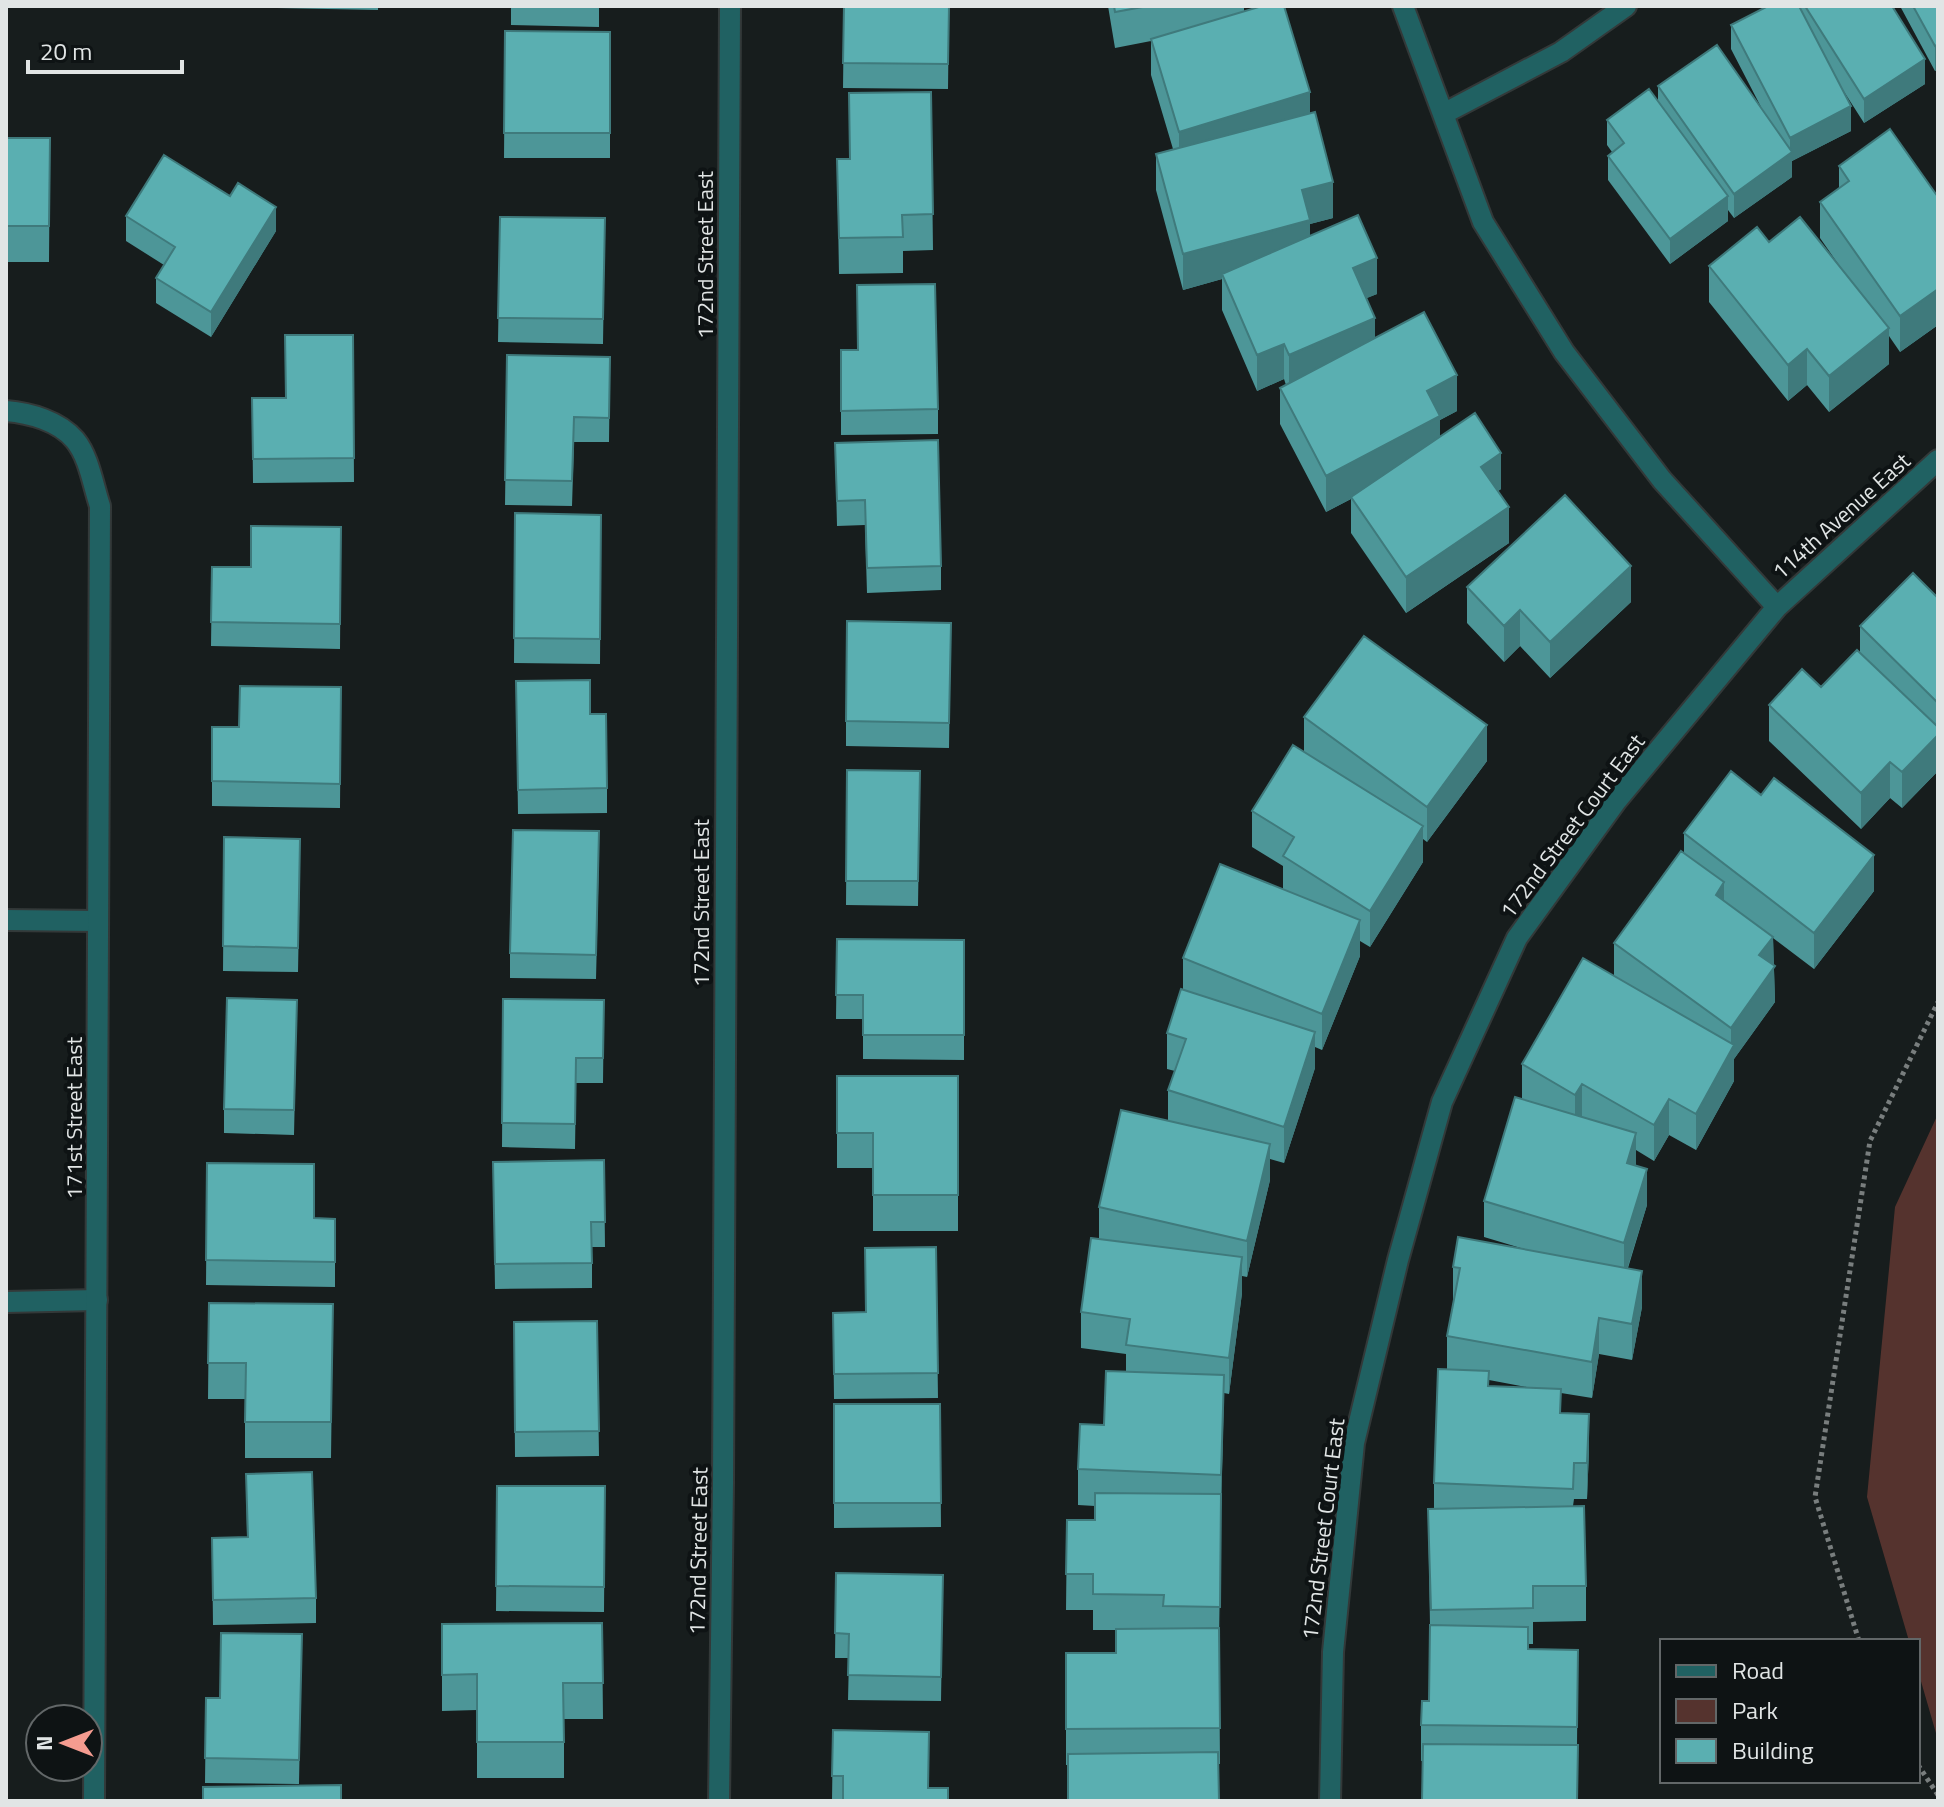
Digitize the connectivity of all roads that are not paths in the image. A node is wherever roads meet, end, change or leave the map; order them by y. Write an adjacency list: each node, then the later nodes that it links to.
1 (730, 6): 13 (street, 172nd Street East)
2 (1403, 6): 4 (street)
3 (1626, 6): 4 (street)
4 (1443, 114): 7 (street)
5 (6, 411): 9 (street, 171st Street East)
6 (1938, 460): 7 (street, 114th Avenue East)
7 (1777, 607): 14 (street, 172nd Street Court East)
8 (6, 920): 9 (street)
9 (98, 921): 10 (street, 171st Street East)
10 (97, 1300): 11 (street); 12 (street, 171st Street East)
11 (6, 1302)
12 (94, 1801)
13 (719, 1801)
14 (1330, 1801)

